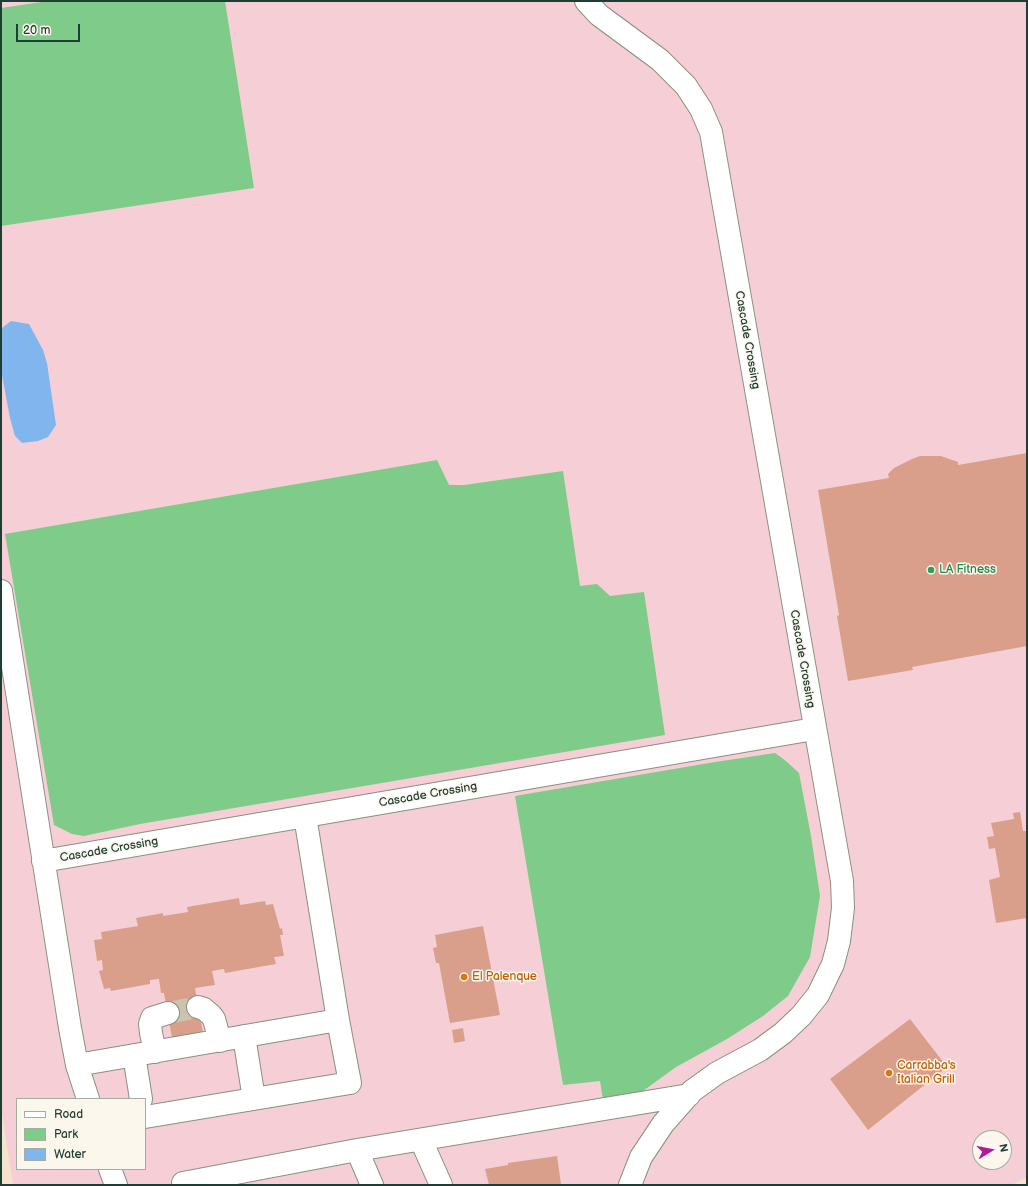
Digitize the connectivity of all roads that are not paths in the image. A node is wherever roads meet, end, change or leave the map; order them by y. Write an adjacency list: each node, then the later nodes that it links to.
1 (586, 1): 3 (lane, Cascade Crossing)
2 (1, 591): 5 (lane, Cascade Crossing)
3 (814, 729): 4 (lane, Cascade Crossing); 13 (lane, Cascade Crossing)
4 (305, 816): 5 (lane, Cascade Crossing); 8 (lane)
5 (43, 861): 12 (lane, Cascade Crossing)
6 (198, 1007): 10 (lane)
7 (168, 1013): 11 (lane)
8 (338, 1020): 9 (lane); 16 (lane)
9 (244, 1036): 10 (lane); 16 (lane)
10 (220, 1041): 11 (lane)
11 (144, 1054): 12 (lane); 15 (lane)
12 (77, 1066): 14 (lane, Cascade Crossing)
13 (689, 1095): 18 (lane); 26 (lane, Cascade Crossing)
14 (88, 1098)
15 (141, 1098)
16 (254, 1099): 17 (lane)
17 (146, 1117)
18 (421, 1140): 19 (lane); 25 (lane)
19 (357, 1150): 21 (lane); 24 (lane)
20 (110, 1170): 23 (lane)
21 (235, 1179): 22 (lane)
22 (180, 1184)
23 (116, 1185)
24 (372, 1185)
25 (441, 1185)
26 (630, 1185)

